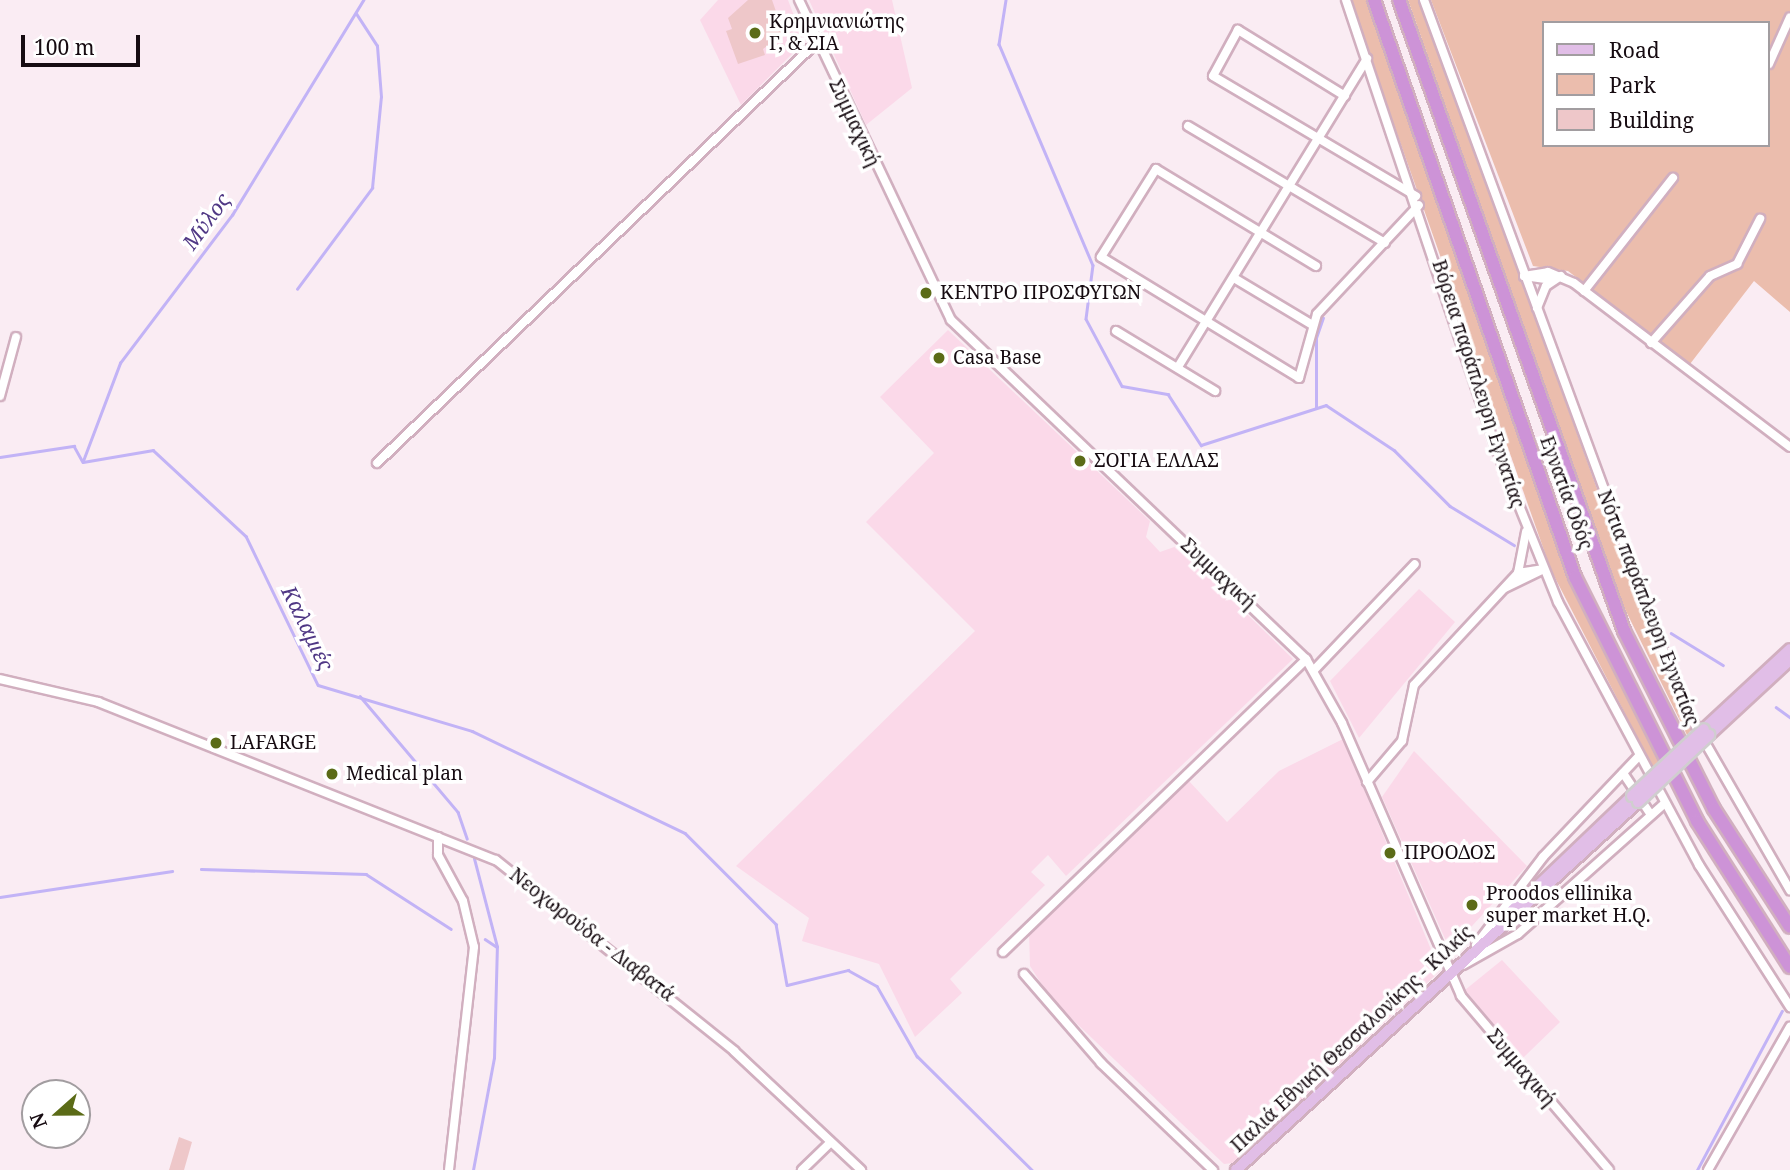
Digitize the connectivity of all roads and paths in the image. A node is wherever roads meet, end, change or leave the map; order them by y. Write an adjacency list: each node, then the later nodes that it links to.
1 (799, 0): 7 (street, Συμμαχική)
2 (1346, 0): 8 (street, Βόρεια παράπλευρη Εγνατίας)
3 (1374, 0): 57 (highway, Εγνατία Οδός)
4 (1399, 0): 54 (highway, Εγνατία Οδός)
5 (1424, 0): 21 (street)
6 (1790, 17): 9 (street)
7 (817, 42): 35 (street); 42 (street, Συμμαχική)
8 (1367, 58): 10 (street); 15 (street, Βόρεια παράπλευρη Εγνατίας)
9 (1769, 64)
10 (1345, 96): 12 (street); 12 (street)
11 (1188, 126): 14 (street)
12 (1318, 141): 14 (street); 15 (street)
13 (1673, 178): 24 (street)
14 (1290, 187): 18 (street); 19 (street)
15 (1416, 196): 16 (street, Βόρεια παράπλευρη Εγνατίας)
16 (1419, 205): 19 (street); 36 (street, Βόρεια παράπλευρη Εγνατίας)
17 (1760, 219): 30 (street)
18 (1262, 234): 20 (street); 23 (street); 27 (street)
19 (1385, 243): 26 (street)
20 (1316, 266)
21 (1524, 276): 22 (street); 25 (street, Νότια παράπλευρη Εγνατίας)
22 (1559, 277): 24 (street); 25 (street)
23 (1234, 278): 26 (street); 27 (street)
24 (1584, 291): 30 (street)
25 (1537, 311): 53 (street, Νότια παράπλευρη Εγνατίας)
26 (1311, 324): 27 (street)
27 (1207, 325): 31 (street)
28 (1116, 331): 31 (street)
29 (16, 337): 33 (street)
30 (1651, 342): 34 (street)
31 (1178, 367): 32 (street)
32 (1215, 391)
33 (0, 396)
34 (1790, 447)
35 (377, 463)
36 (1525, 522): 38 (street, Βόρεια παράπλευρη Εγνατίας); 39 (street)
37 (1415, 564): 44 (street)
38 (1544, 569): 39 (street); 40 (street); 47 (street, Βόρεια παράπλευρη Εγνατίας)
39 (1518, 573): 40 (street)
40 (1505, 588): 49 (street)
41 (1790, 649): 46 (main road, Παλιά Εθνική Θεσσαλονίκης - Κιλκίς)
42 (1306, 659): 44 (street, Συμμαχική); 55 (street)
43 (1790, 660): 46 (main road, Παλιά Εθνική Θεσσαλονίκης - Κιλκίς)
44 (1314, 670): 49 (street, Συμμαχική)
45 (0, 678): 52 (street, Νεοχωρούδα - Διαβατά)
46 (1706, 732): 56 (main road, Παλιά Εθνική Θεσσαλονίκης - Κιλκίς, bridge)
47 (1639, 758): 48 (street); 50 (street, Βόρεια παράπλευρη Εγνατίας)
48 (1623, 773): 51 (street); 56 (street)
49 (1367, 782): 58 (street, Συμμαχική)
50 (1664, 804): 51 (street); 60 (street, Βόρεια παράπλευρη Εγνατίας)
51 (1651, 816): 58 (street)
52 (438, 837): 62 (street, Νεοχωρούδα - Διαβατά); 63 (street)
53 (1790, 890)
54 (1790, 928)
55 (1003, 952)
56 (1471, 952): 58 (main road, Παλιά Εθνική Θεσσαλονίκης - Κιλκίς)
57 (1790, 967)
58 (1448, 972): 67 (main road, Παλιά Εθνική Θεσσαλονίκης - Κιλκίς); 68 (street, Συμμαχική)
59 (1024, 974): 66 (street)
60 (1790, 1007)
61 (1790, 1027): 69 (street)
62 (831, 1142): 64 (street); 65 (street, Νεοχωρούδα - Διαβατά)
63 (449, 1170)
64 (802, 1170)
65 (861, 1170)
66 (1213, 1170)
67 (1236, 1170)
68 (1609, 1170)
69 (1709, 1170)

